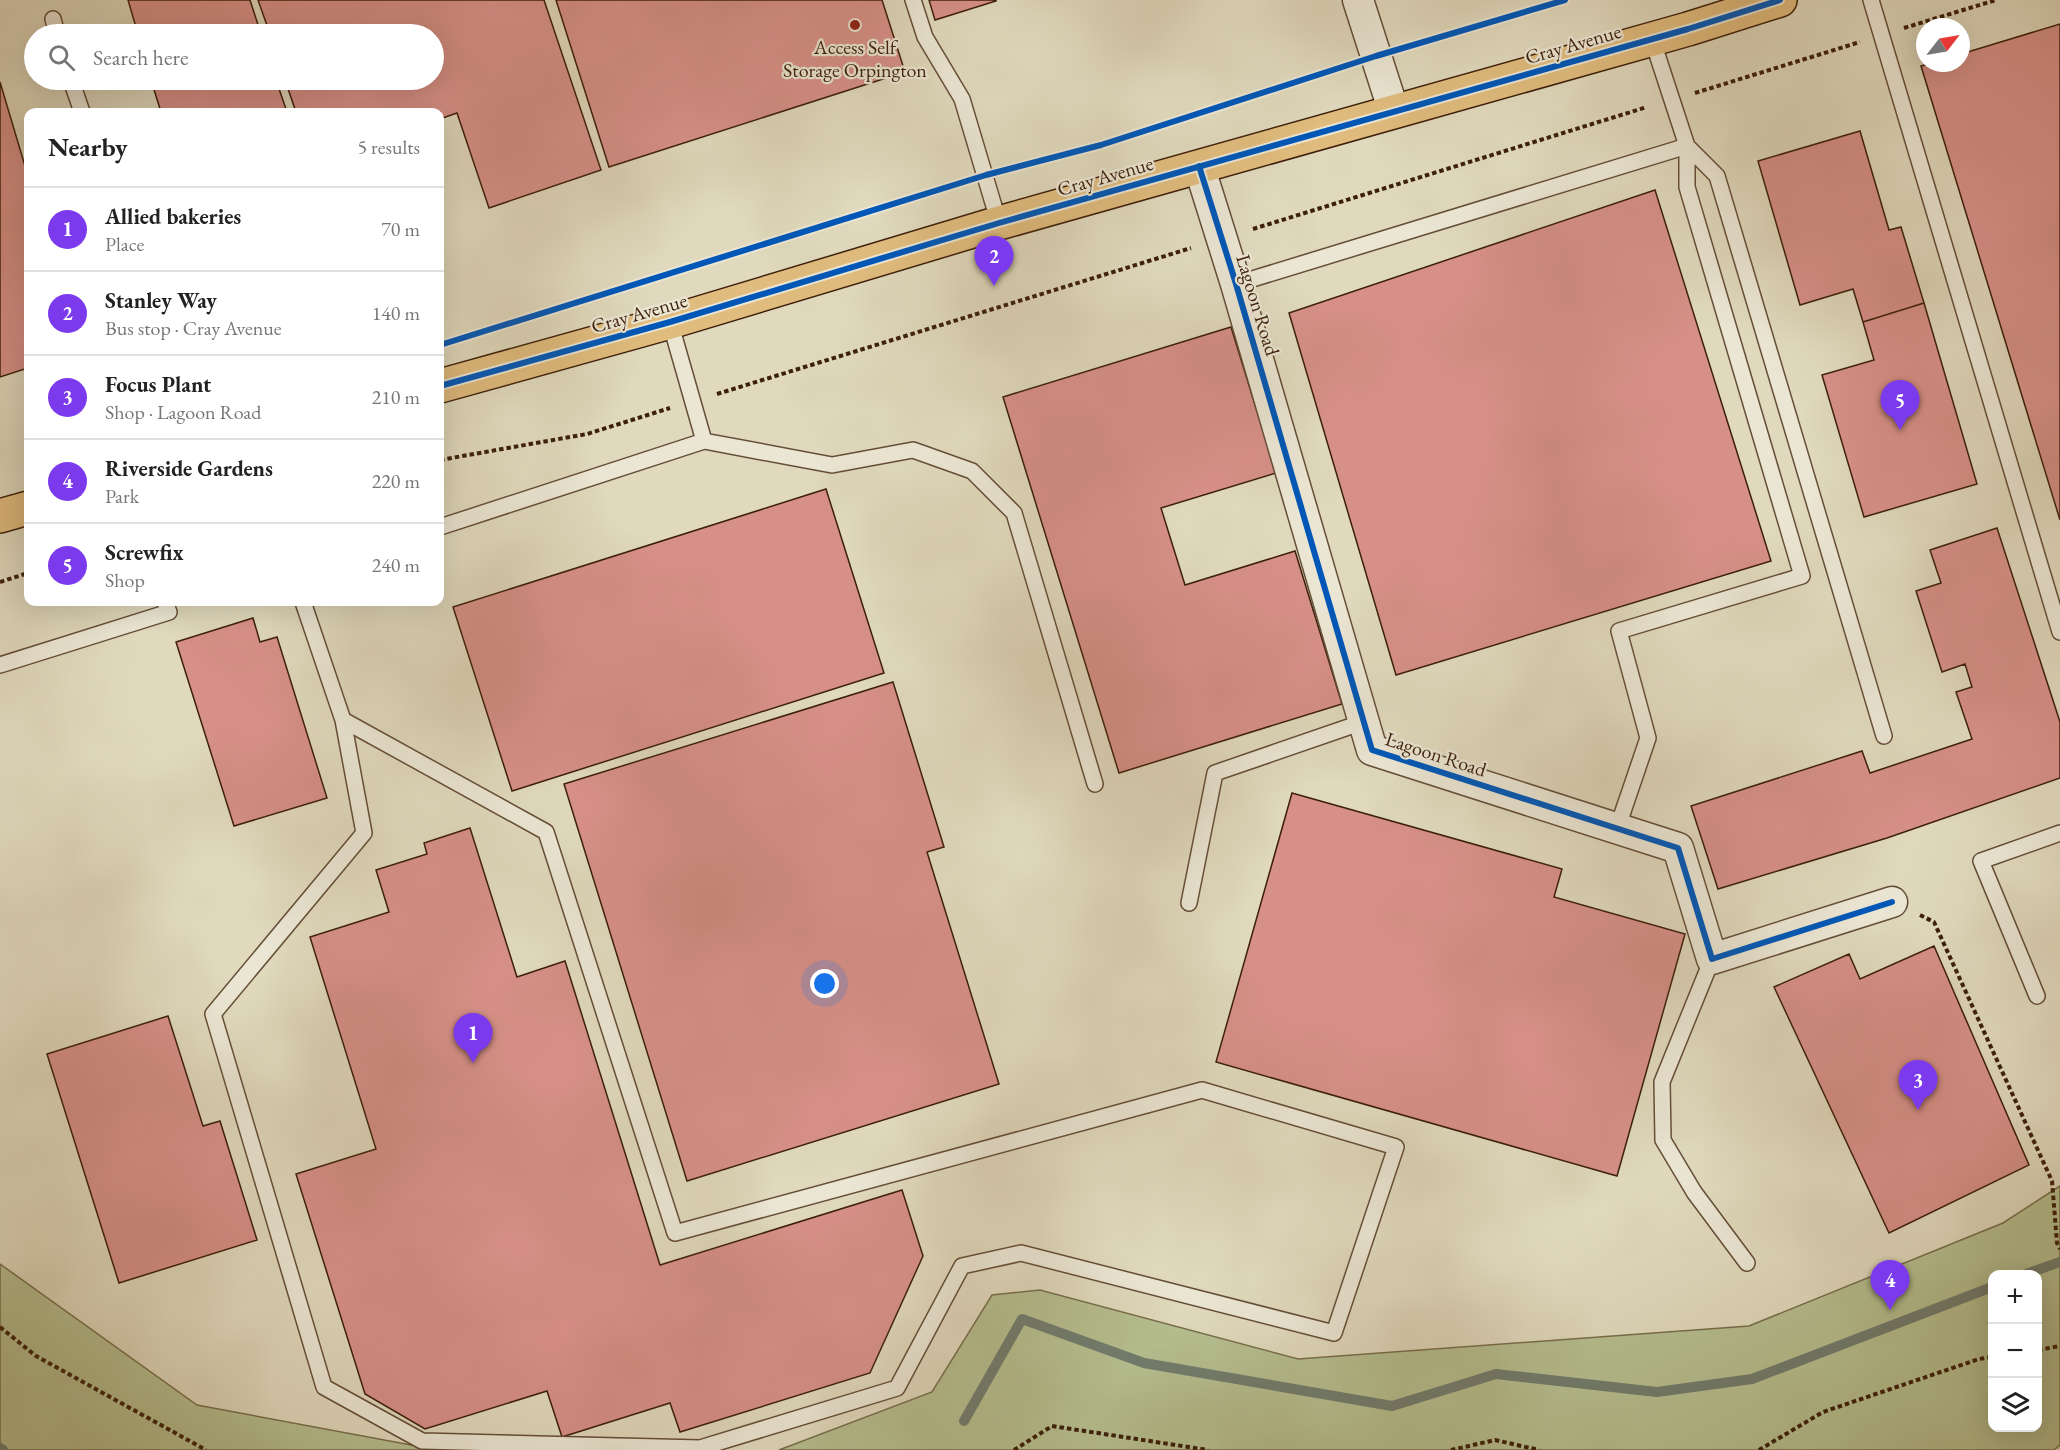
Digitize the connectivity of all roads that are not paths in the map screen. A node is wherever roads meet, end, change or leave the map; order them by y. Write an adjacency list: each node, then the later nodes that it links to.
1 (913, 0): 11 (lane)
2 (1780, 0): 5 (main road, Cray Avenue)
3 (1871, 0): 21 (lane)
4 (1362, 1): 8 (street)
5 (1652, 39): 8 (main road, Cray Avenue); 9 (lane)
6 (75, 90): 7 (lane)
7 (81, 108)
8 (1394, 112): 10 (main road, Cray Avenue)
9 (1687, 146): 12 (lane); 25 (lane); 27 (lane)
10 (1199, 166): 11 (main road, Cray Avenue); 12 (street, Lagoon Road)
11 (999, 223): 13 (main road, Cray Avenue)
12 (1236, 284): 24 (street, Lagoon Road)
13 (670, 322): 14 (main road, Cray Avenue); 15 (lane)
14 (444, 385)
15 (704, 441): 18 (lane); 26 (lane)
16 (24, 509): 17 (main road)
17 (0, 516)
18 (444, 526)
19 (167, 606): 22 (lane)
20 (304, 606): 23 (lane)
21 (2060, 632)
22 (0, 665)
23 (343, 720): 23 (lane)
24 (1363, 722): 27 (street, Lagoon Road); 30 (lane)
25 (1884, 736)
26 (1095, 784)
27 (1617, 829): 31 (street, Lagoon Road)
28 (2060, 833): 32 (lane)
29 (1892, 902): 31 (street)
30 (1189, 903)
31 (1712, 959): 33 (lane)
32 (2037, 996)
33 (1747, 1263)

